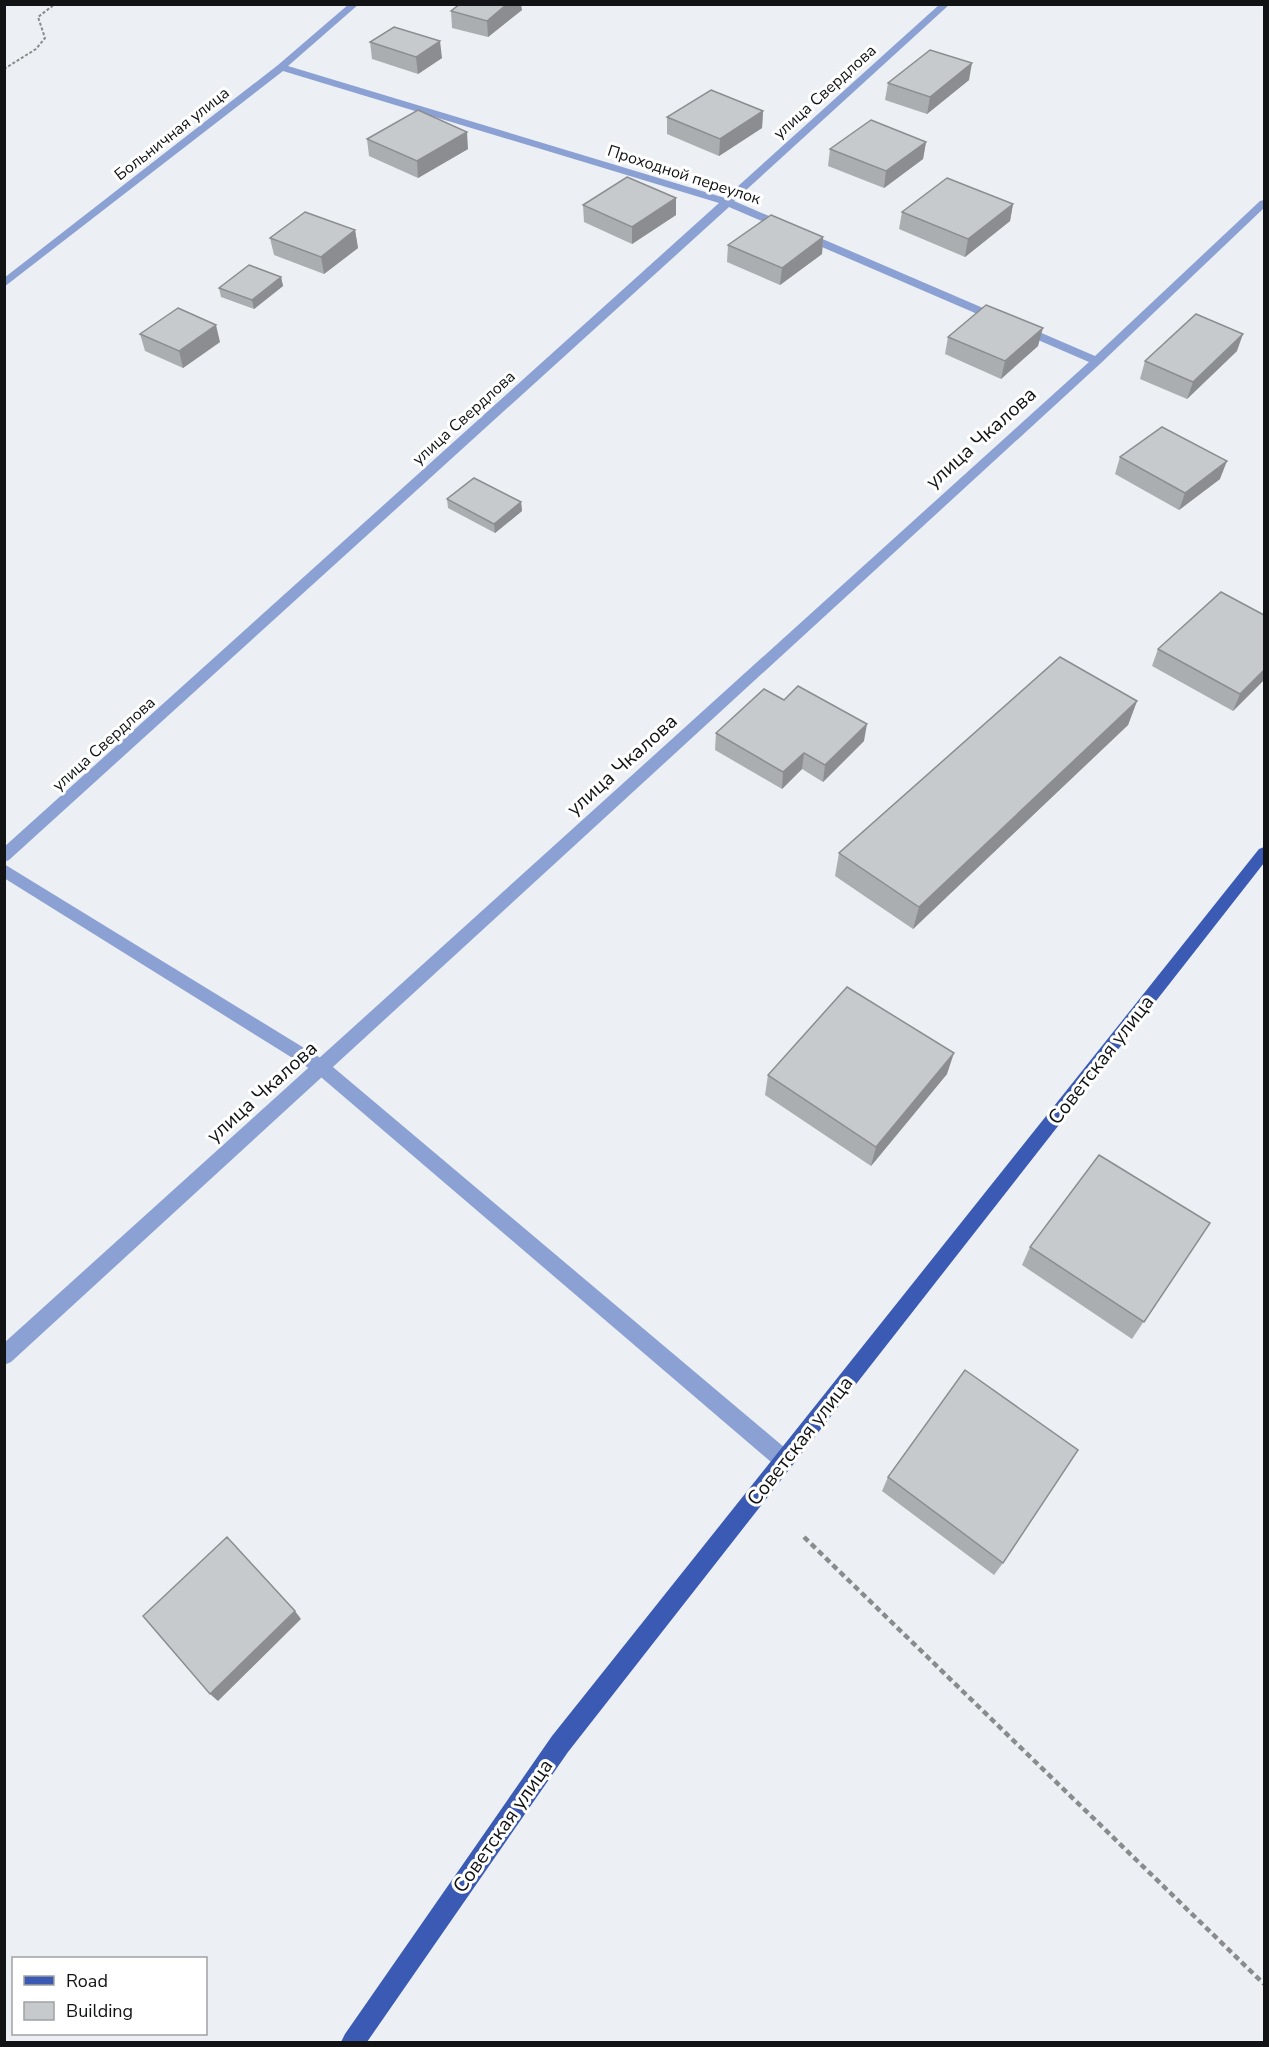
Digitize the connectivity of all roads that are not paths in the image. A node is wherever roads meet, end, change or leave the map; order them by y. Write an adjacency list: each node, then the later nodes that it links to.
1 (355, 4): 3 (street, Больничная улица)
2 (946, 4): 4 (street, улица Свердлова)
3 (281, 67): 4 (street, Проходной переулок); 6 (street, Больничная улица)
4 (727, 202): 7 (street, Проходной переулок); 9 (street, улица Свердлова)
5 (1264, 203): 7 (street, улица Чкалова)
6 (4, 284)
7 (1097, 361): 11 (street, улица Чкалова)
8 (1264, 853): 13 (main road, Советская улица)
9 (4, 856)
10 (4, 870): 11 (street)
11 (321, 1067): 12 (street, улица Чкалова); 13 (street)
12 (4, 1356)
13 (784, 1460): 14 (main road, Советская улица)
14 (353, 2043)

